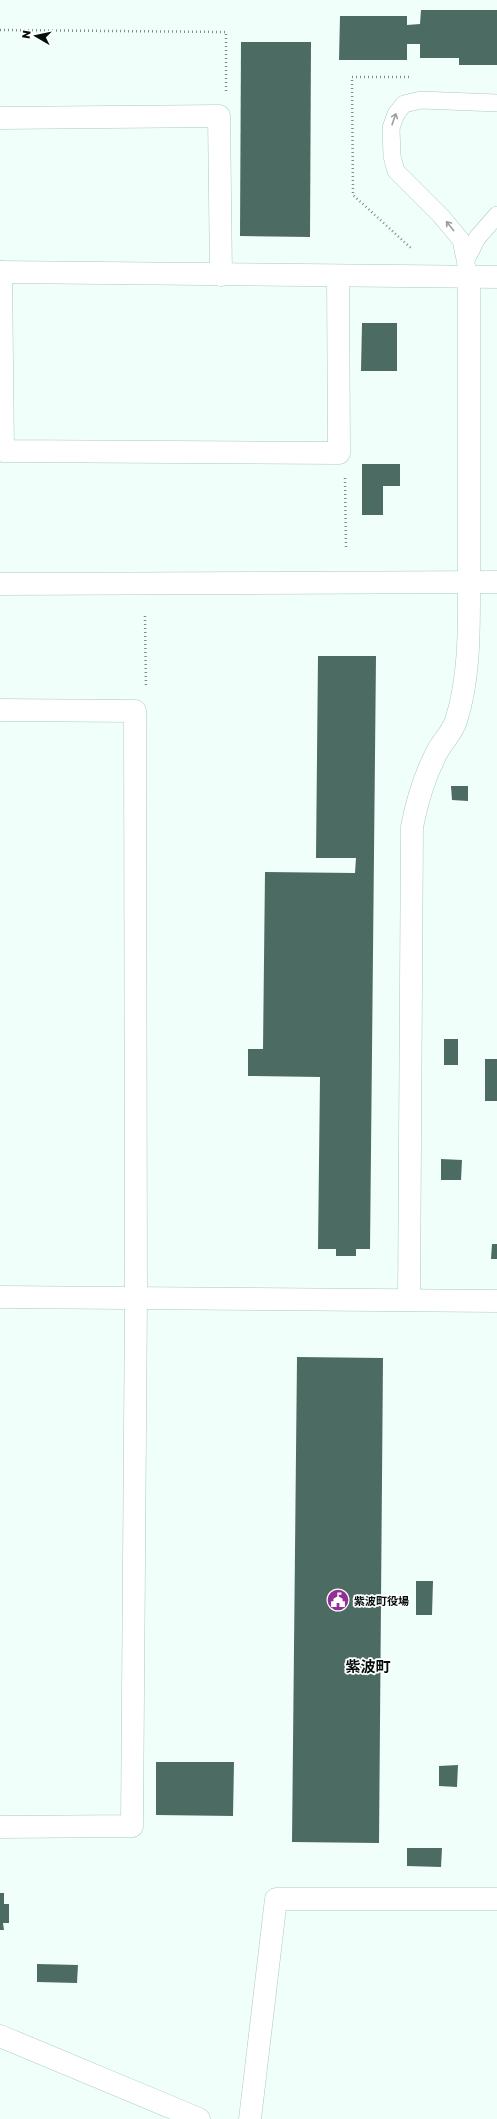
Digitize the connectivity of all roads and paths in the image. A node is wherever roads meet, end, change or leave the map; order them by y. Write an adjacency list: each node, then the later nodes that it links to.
1 (0, 30): 3 (path)
2 (497, 103): 6 (lane, one-way to 2)
3 (219, 116): 4 (street); 8 (street)
4 (0, 118)
5 (497, 215): 6 (lane)
6 (468, 269): 9 (street); 10 (street); 13 (street)
7 (0, 272): 8 (street); 11 (street)
8 (221, 275): 9 (street)
9 (338, 276): 11 (street)
10 (497, 277)
11 (339, 453): 12 (path)
12 (346, 550)
13 (469, 582): 14 (street); 15 (street); 21 (street)
14 (497, 582)
15 (0, 584)
16 (145, 616): 18 (path)
17 (0, 710): 18 (street)
18 (135, 711): 20 (street)
19 (0, 1296): 20 (street)
20 (136, 1298): 21 (street); 23 (street)
21 (409, 1300): 22 (street)
22 (497, 1301)
23 (0, 1827)
24 (497, 1899): 27 (street)
25 (0, 2036): 26 (street)
26 (199, 2119)
27 (250, 2119)

